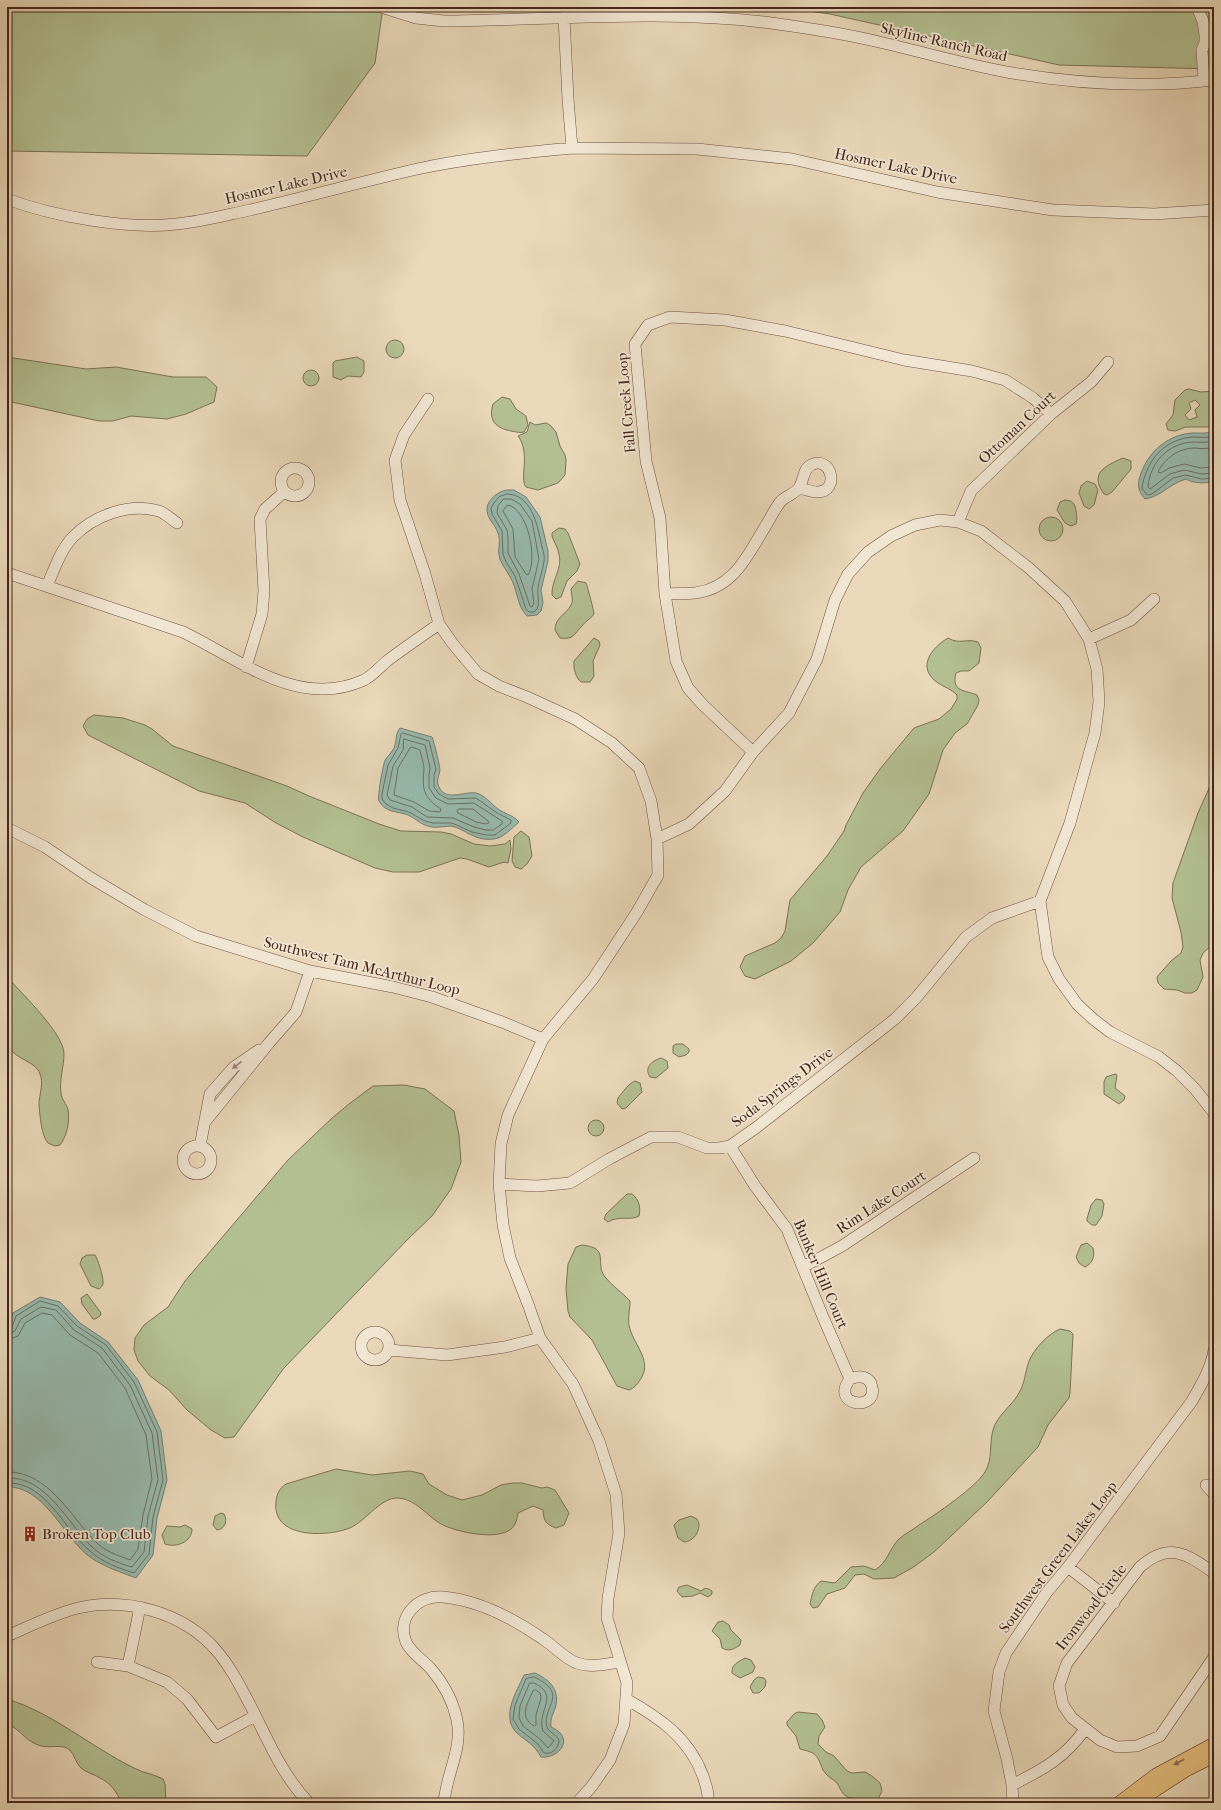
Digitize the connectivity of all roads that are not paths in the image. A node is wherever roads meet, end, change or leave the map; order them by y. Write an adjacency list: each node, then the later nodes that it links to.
1 (381, 7): 3 (street, Skyline Ranch Road)
2 (1198, 9): 5 (street)
3 (399, 10): 4 (street, Skyline Ranch Road)
4 (564, 17): 5 (street, Skyline Ranch Road); 6 (street)
5 (1209, 80)
6 (572, 148): 7 (street, Hosmer Lake Drive); 8 (street, Hosmer Lake Drive)
7 (7, 199)
8 (1214, 210)
9 (1108, 362): 11 (street, Ottoman Court)
10 (428, 399): 20 (street)
11 (1050, 414): 15 (street, Ottoman Court); 18 (street, Fall Creek Loop)
12 (800, 488): 18 (street)
13 (284, 492): 22 (street)
14 (176, 522): 17 (street)
15 (958, 522): 21 (street); 23 (street)
16 (7, 573): 17 (street)
17 (47, 586): 22 (street)
18 (665, 594): 23 (street, Fall Creek Loop)
19 (1154, 599): 21 (street)
20 (439, 624): 22 (street); 25 (street)
21 (1089, 639): 26 (street)
22 (246, 667)
23 (753, 752): 25 (street)
24 (7, 828): 27 (street, Southwest Tam McArthur Loop)
25 (657, 839): 28 (street)
26 (1040, 901): 29 (street); 31 (street, Soda Springs Drive)
27 (310, 971): 28 (street, Southwest Tam McArthur Loop); 30 (street)
28 (543, 1039): 33 (street)
29 (1214, 1113)
30 (200, 1146)
31 (730, 1146): 33 (street, Soda Springs Drive); 34 (street, Bunker Hill Court)
32 (974, 1158): 34 (street, Rim Lake Court)
33 (499, 1184): 35 (street)
34 (803, 1266): 38 (street, Bunker Hill Court)
35 (540, 1338): 36 (street); 48 (street)
36 (389, 1350)
37 (1214, 1350): 41 (street, Southwest Green Lakes Loop)
38 (850, 1379)
39 (1206, 1485): 40 (street)
40 (1214, 1494)
41 (1068, 1567): 43 (street); 55 (street, Southwest Green Lakes Loop)
42 (1214, 1574): 43 (street, Ironwood Circle)
43 (1114, 1603): 52 (street, Ironwood Circle)
44 (140, 1607): 45 (street); 49 (street); 51 (street)
45 (7, 1636)
46 (1214, 1657): 52 (street, Ironwood Circle)
47 (97, 1662): 49 (street)
48 (620, 1662): 50 (street); 57 (street)
49 (128, 1666): 51 (street)
50 (626, 1699): 58 (street); 59 (street)
51 (255, 1716): 56 (street)
52 (1085, 1729): 55 (street)
53 (1214, 1744): 61 (main road, one-way to 61)
54 (1214, 1756): 62 (main road)
55 (1012, 1785): 60 (street, Southwest Green Lakes Loop)
56 (309, 1803)
57 (444, 1803)
58 (577, 1803)
59 (708, 1803)
60 (1013, 1803)
61 (1119, 1803)
62 (1135, 1803)

